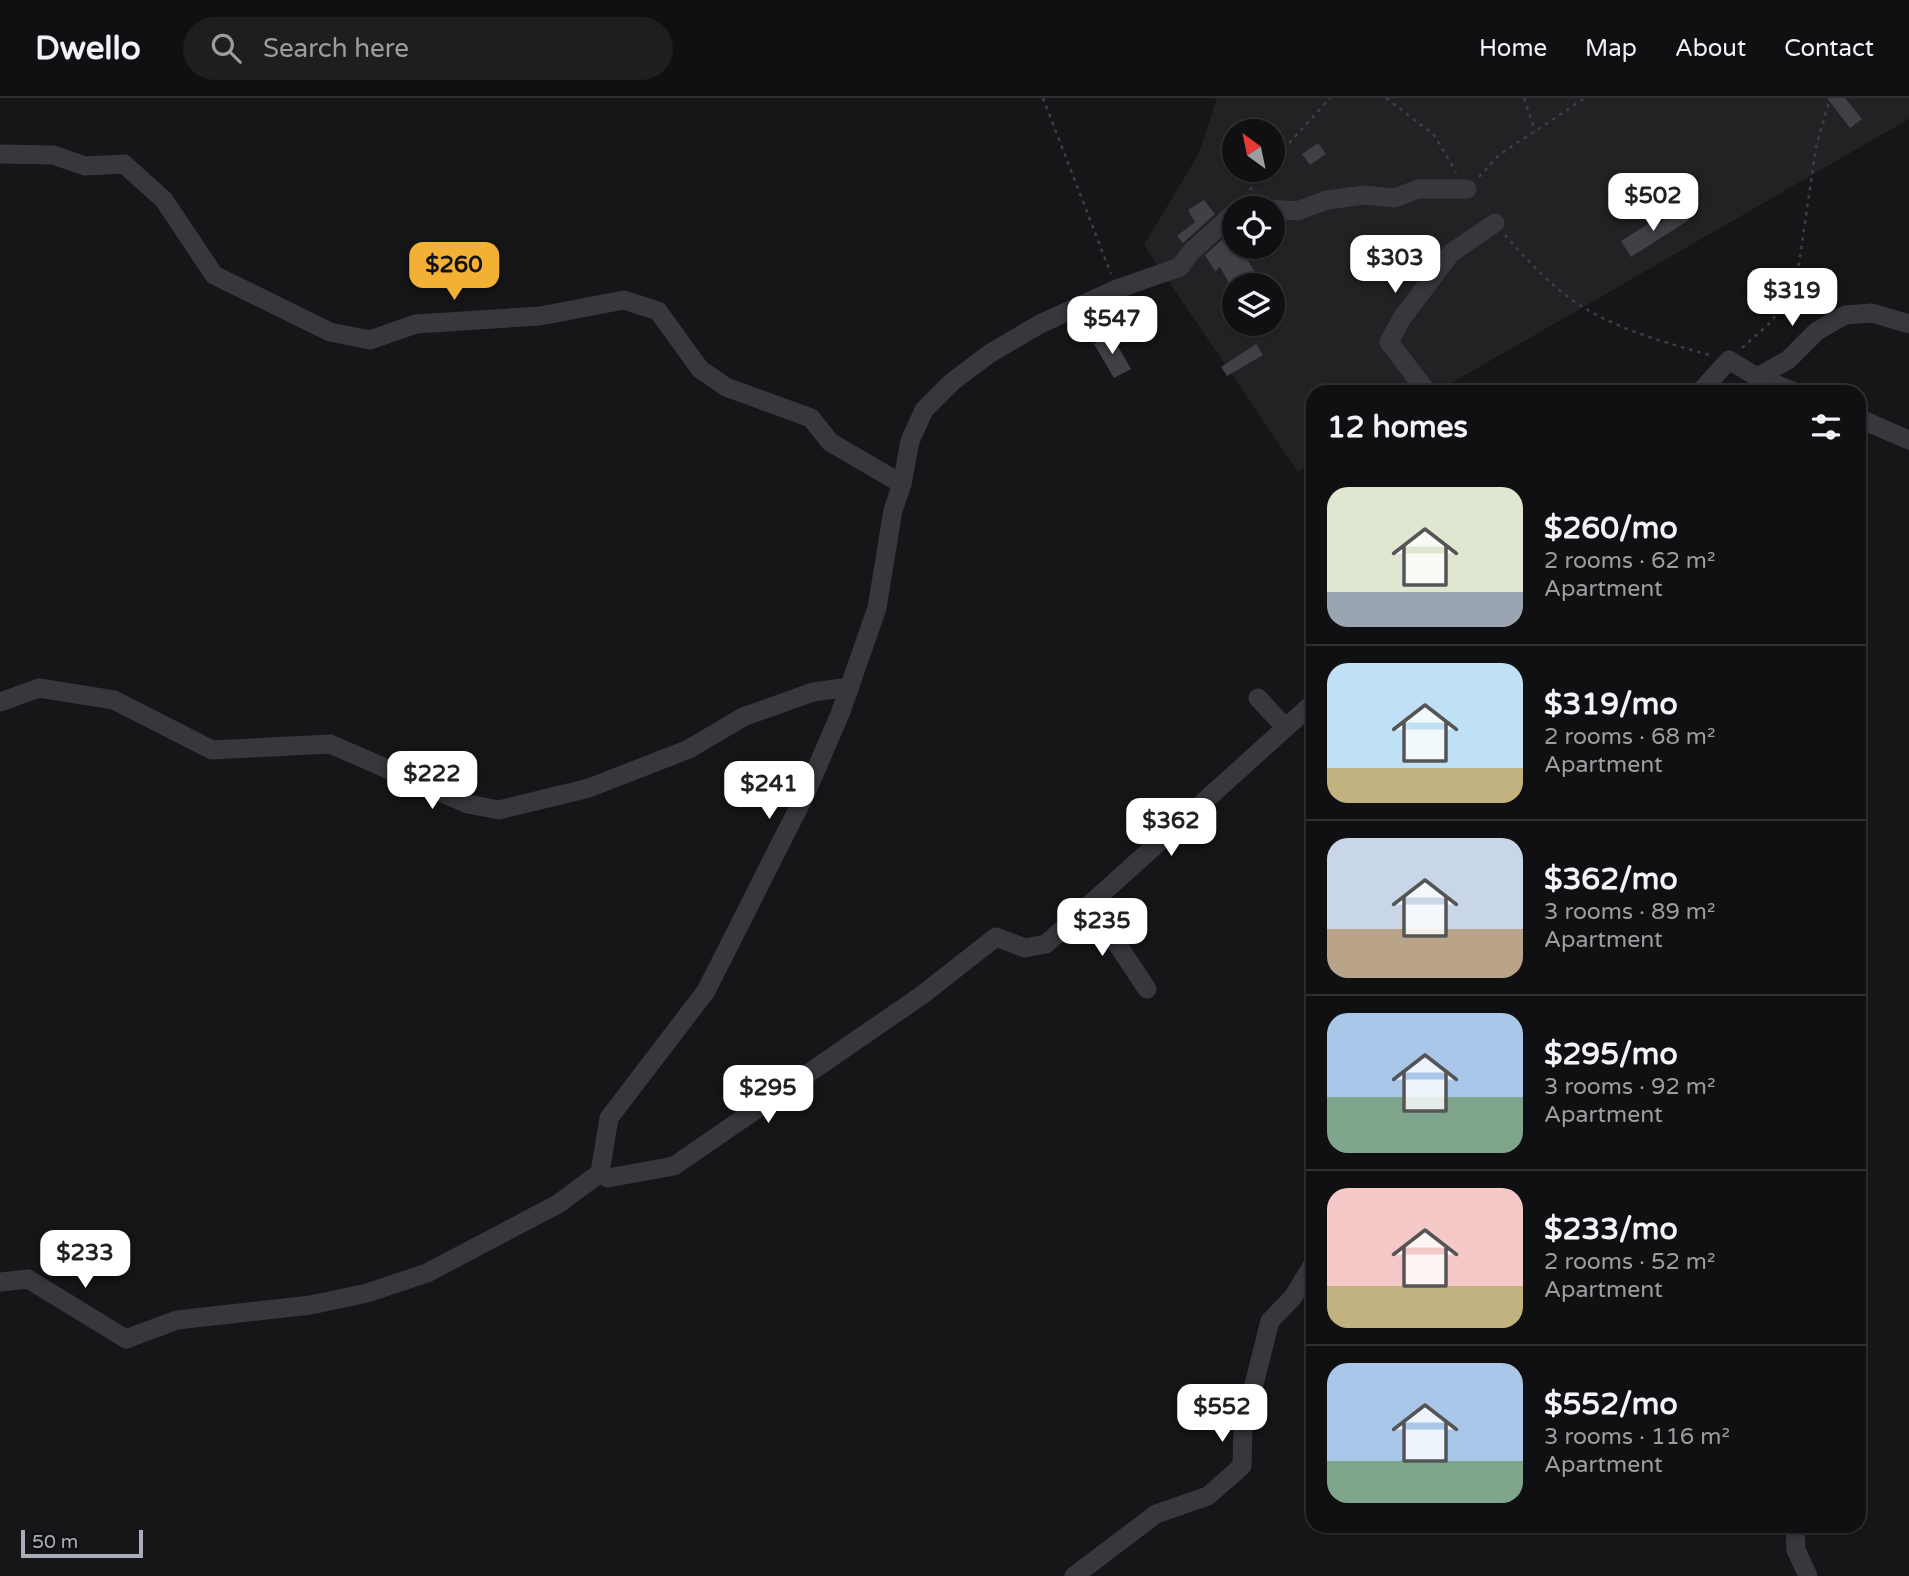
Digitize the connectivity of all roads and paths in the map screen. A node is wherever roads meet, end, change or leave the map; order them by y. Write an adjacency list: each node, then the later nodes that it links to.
1 (1042, 98): 14 (path)
2 (1330, 98): 8 (path)
3 (1386, 98): 10 (path)
4 (1524, 98): 7 (path)
5 (1585, 98): 7 (path)
6 (1830, 98): 16 (path)
7 (1535, 131): 10 (path)
8 (1285, 148)
9 (0, 154): 23 (street)
10 (1467, 190): 11 (street)
11 (1285, 210)
12 (1495, 223): 16 (path); 18 (street)
13 (1222, 224): 14 (street)
14 (1117, 289): 23 (street)
15 (1909, 324): 17 (street)
16 (1728, 360): 17 (street); 19 (street)
17 (1757, 377): 20 (street)
18 (1422, 385)
19 (1706, 385)
20 (1777, 385)
21 (1866, 421): 22 (street)
22 (1909, 440)
23 (902, 484): 24 (street)
24 (850, 687): 26 (street); 31 (street)
25 (1258, 698): 28 (street)
26 (0, 702)
27 (1306, 709): 28 (street)
28 (1285, 726): 29 (street)
29 (1092, 906): 30 (street); 31 (street)
30 (1147, 989)
31 (600, 1173): 33 (street)
32 (1306, 1276): 35 (street)
33 (0, 1282)
34 (1795, 1533): 36 (street)
35 (1074, 1576)
36 (1808, 1576)

